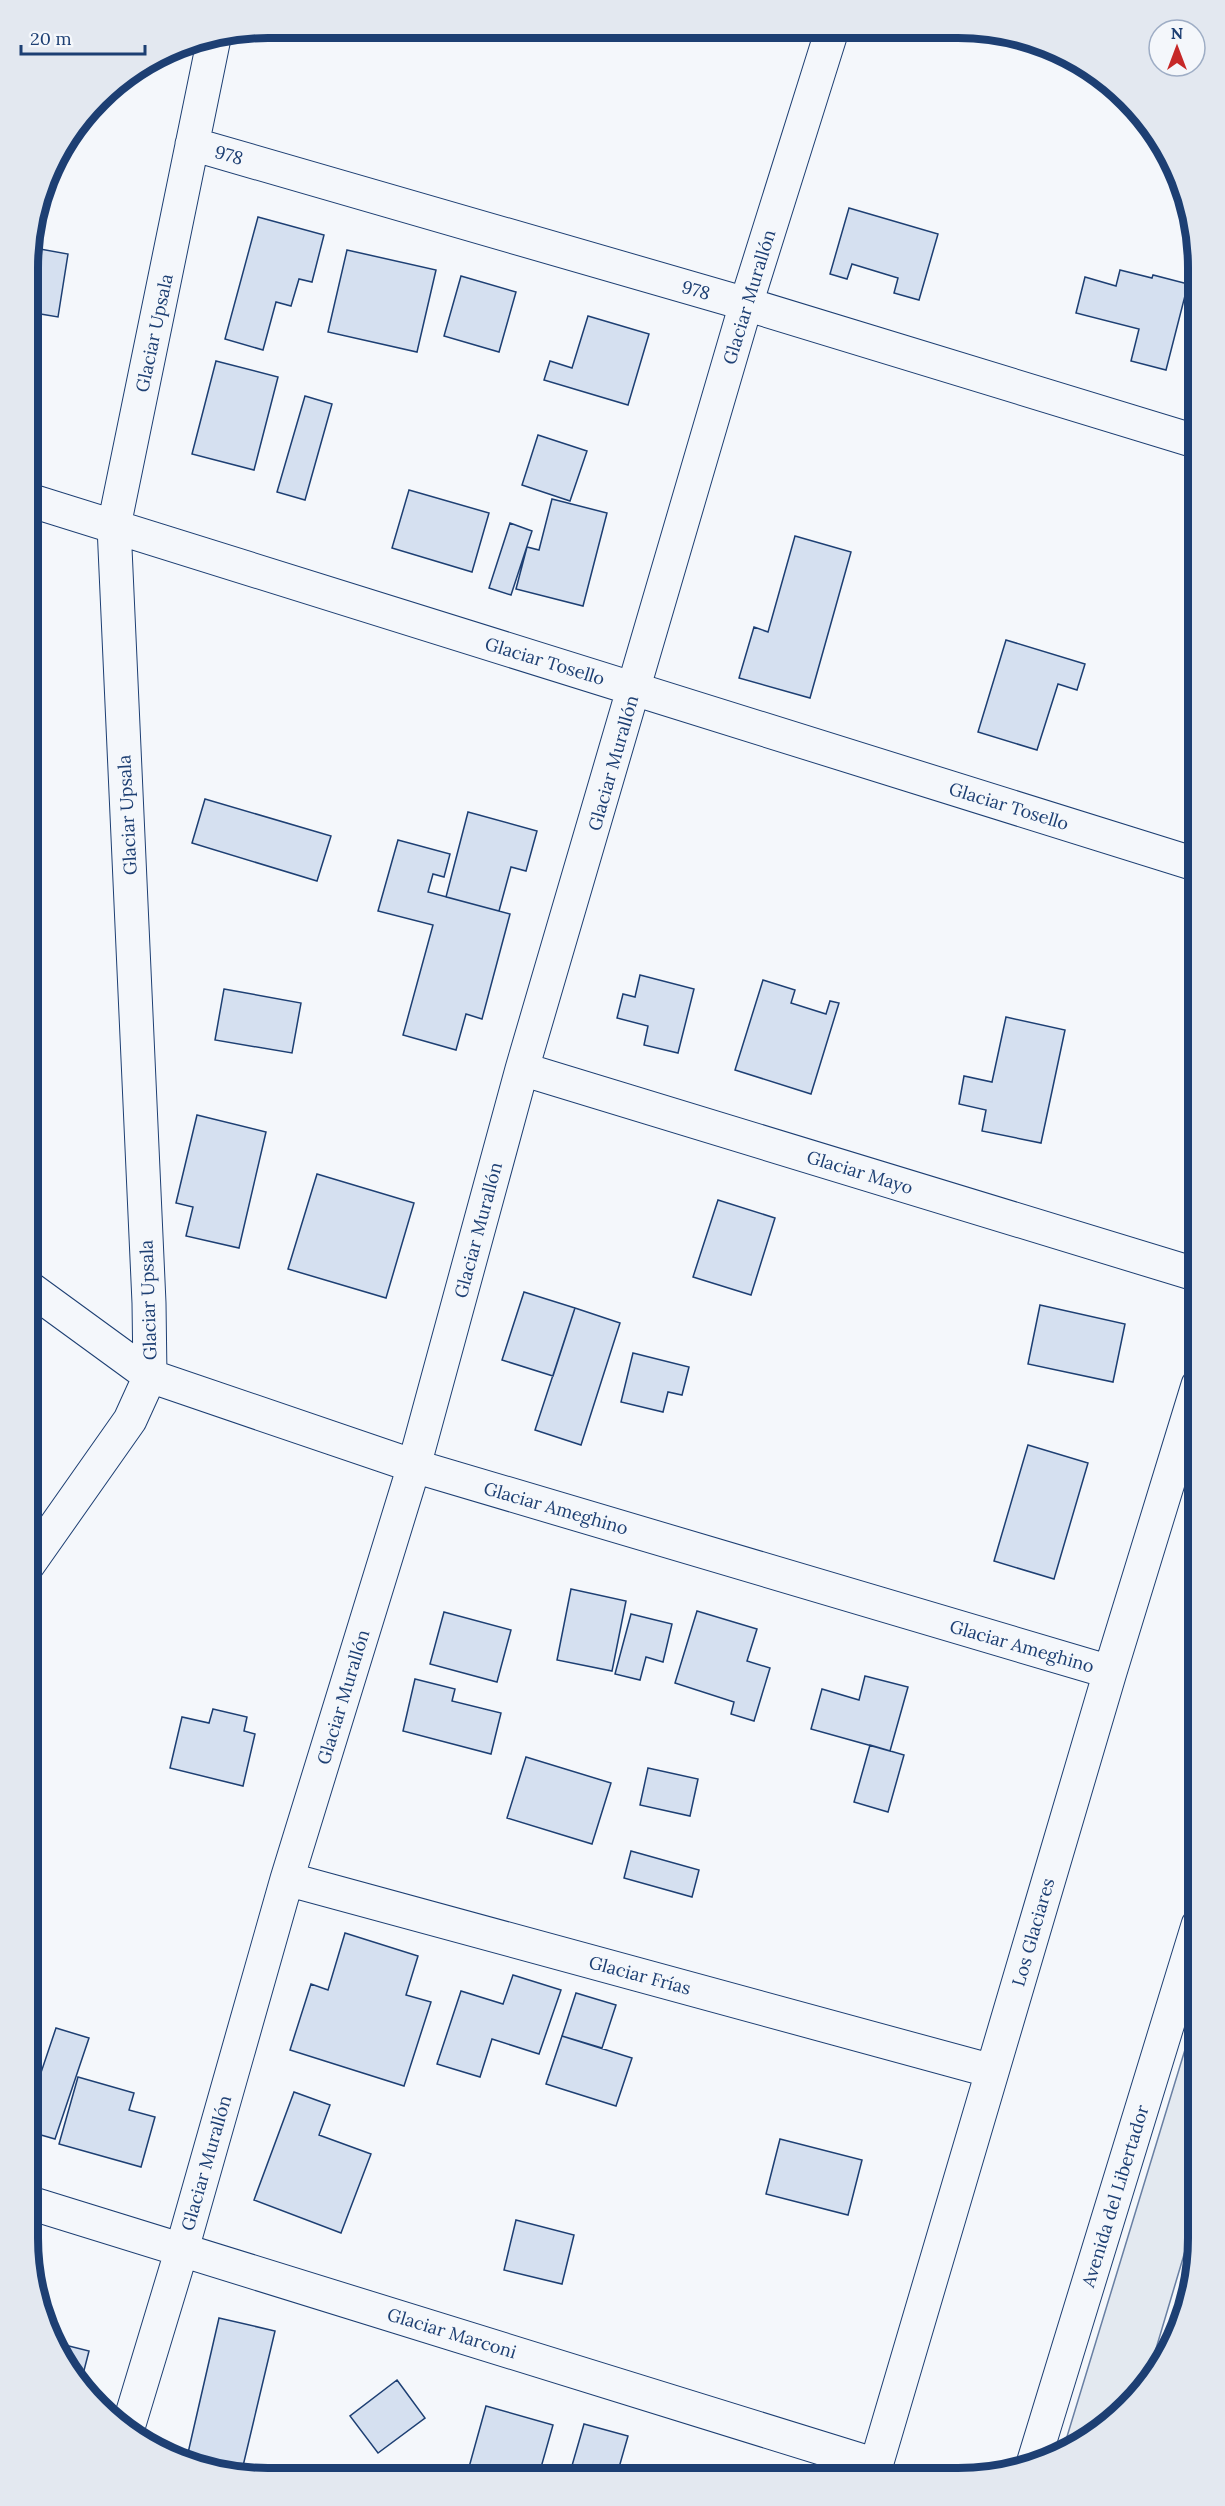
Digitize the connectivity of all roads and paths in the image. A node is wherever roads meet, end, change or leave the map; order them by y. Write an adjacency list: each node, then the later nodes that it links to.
1 (829, 38): 4 (street, Glaciar Murallón)
2 (213, 44): 3 (street, Glaciar Upsala)
3 (192, 144): 4 (street, 978); 7 (street, Glaciar Upsala)
4 (746, 304): 5 (street, 978); 8 (street, Glaciar Murallón)
5 (1188, 439)
6 (38, 504): 7 (street, Glaciar Tosello)
7 (114, 526): 8 (street, Glaciar Tosello); 13 (street, Glaciar Upsala)
8 (635, 689): 9 (street, Glaciar Tosello); 10 (street, Glaciar Murallón)
9 (1188, 862)
10 (522, 1069): 11 (street, Glaciar Mayo); 15 (street, Glaciar Murallón)
11 (1188, 1272)
12 (38, 1294): 13 (street, Glaciar Ameghino)
13 (150, 1376): 15 (street, Glaciar Ameghino); 16 (street, Glaciar Upsala)
14 (1188, 1418): 17 (street, Los Glaciares)
15 (414, 1466): 17 (street, Glaciar Ameghino); 18 (street, Glaciar Murallón)
16 (38, 1551)
17 (1110, 1672): 20 (street, Los Glaciares)
18 (287, 1879): 20 (street, Glaciar Frías); 22 (street, Glaciar Murallón)
19 (1188, 1958): 24 (street, Avenida del Libertador)
20 (992, 2071): 26 (street, Los Glaciares)
21 (38, 2205): 22 (street, Glaciar Marconi)
22 (182, 2249): 23 (street, Glaciar Murallón); 25 (street, Glaciar Marconi)
23 (129, 2423)
24 (1036, 2454)
25 (862, 2468)
26 (875, 2468)

